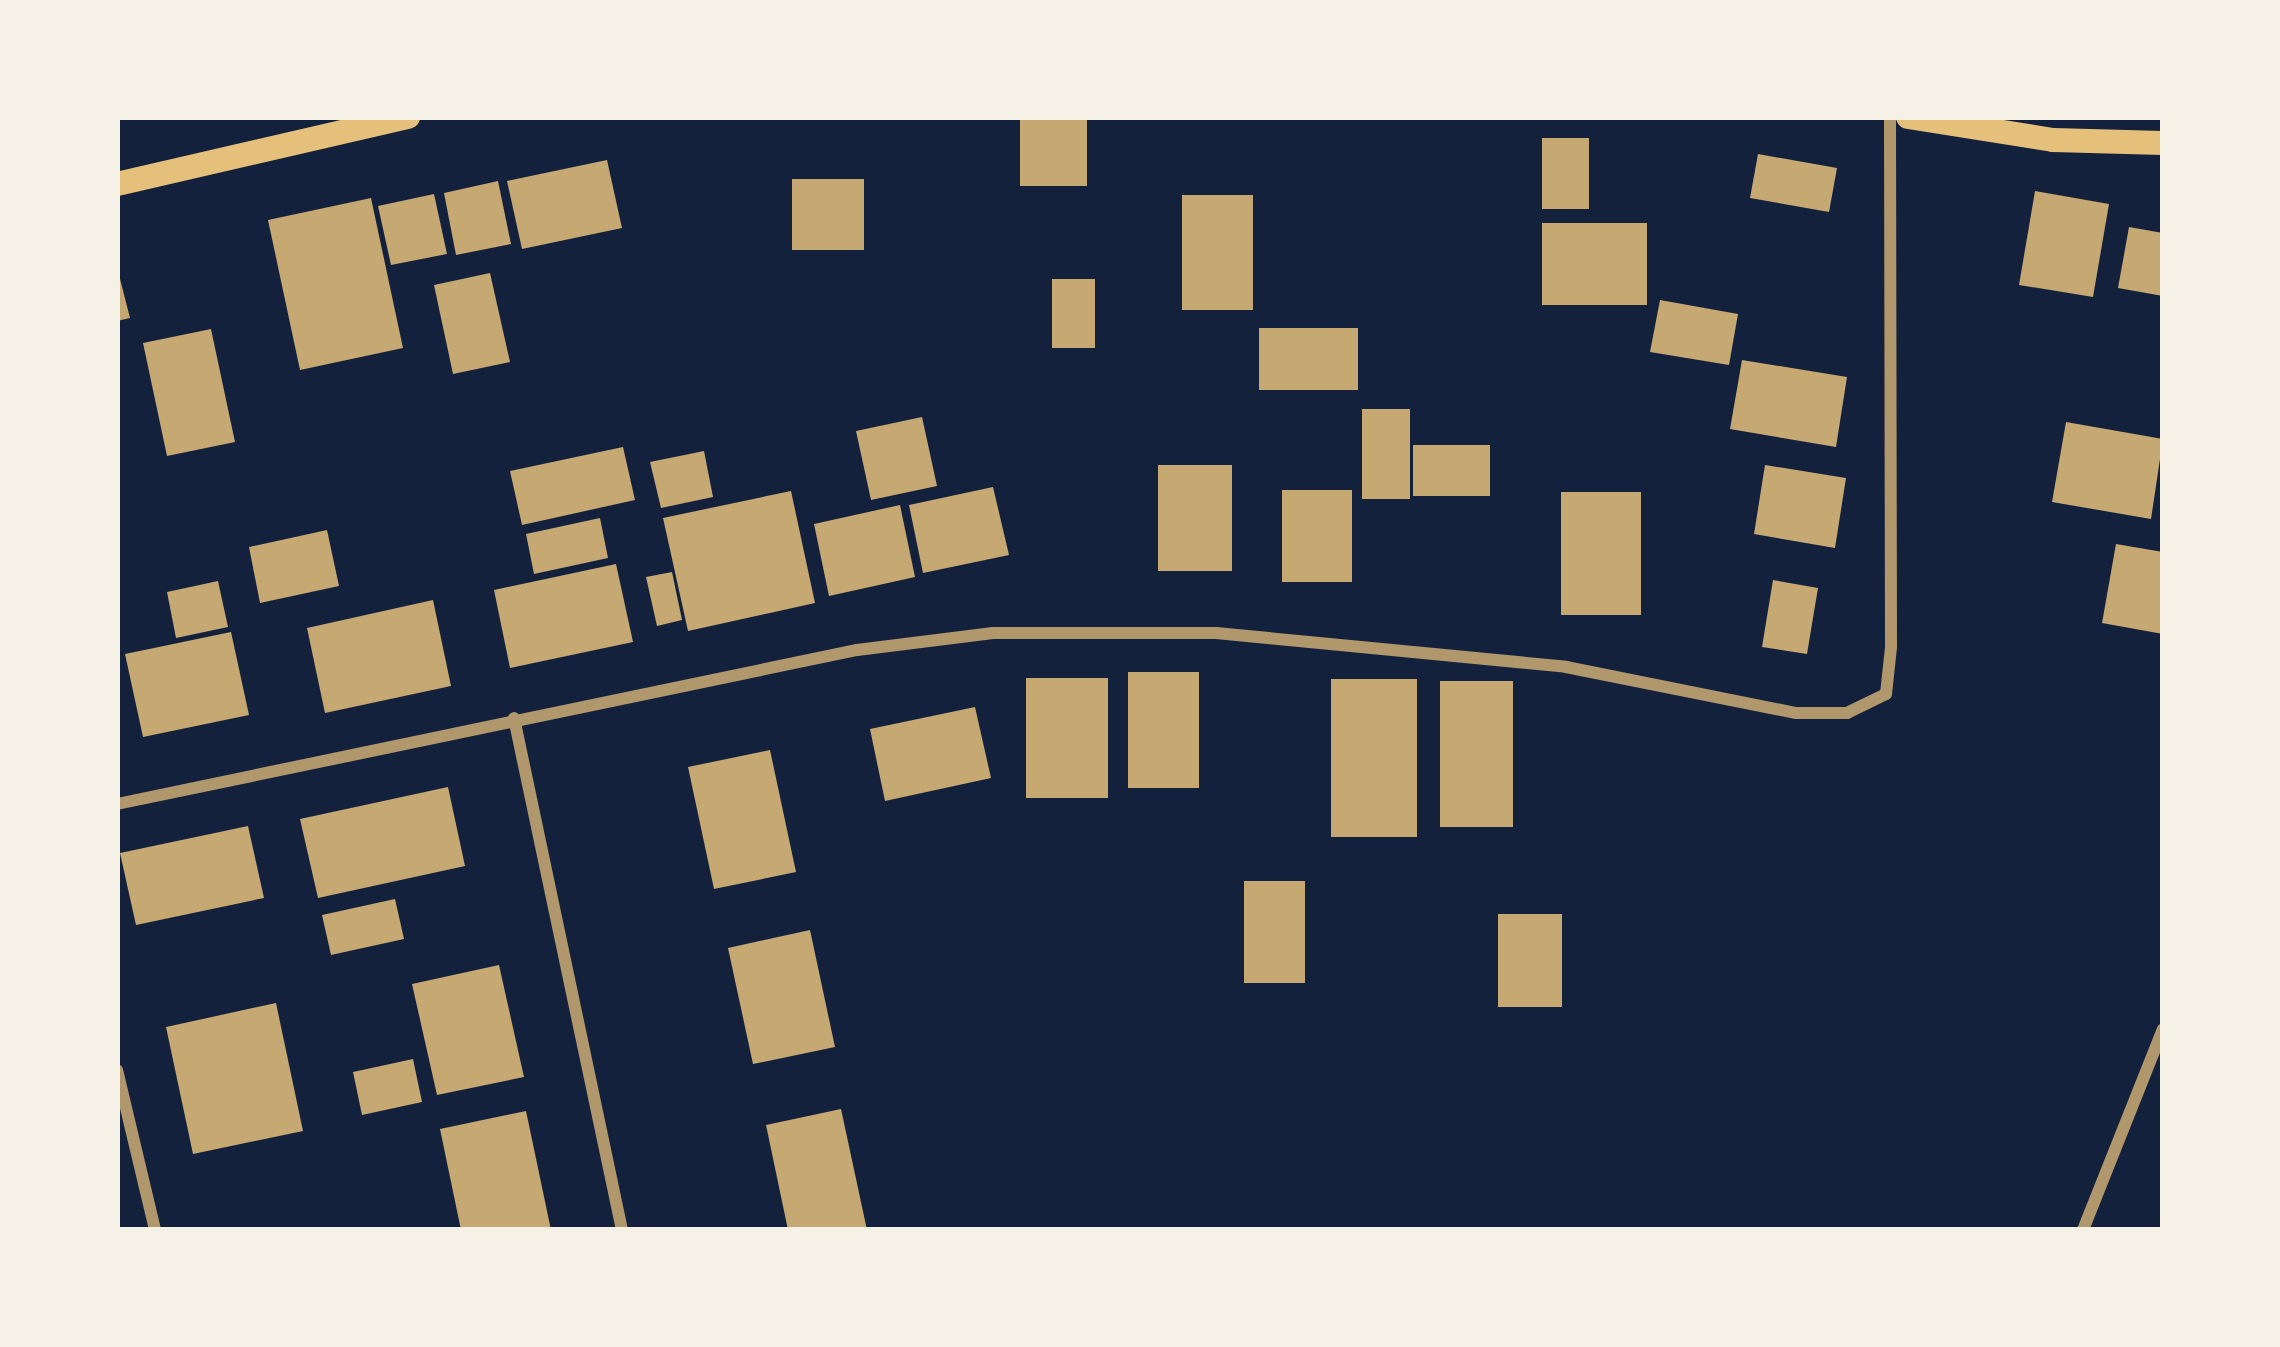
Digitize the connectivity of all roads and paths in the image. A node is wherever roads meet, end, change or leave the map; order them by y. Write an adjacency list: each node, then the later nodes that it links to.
1 (408, 117): 5 (main road)
2 (1890, 117): 6 (street)
3 (1908, 117): 4 (main road)
4 (2163, 143)
5 (117, 184)
6 (514, 718): 7 (street); 11 (street)
7 (117, 804)
8 (2163, 1029): 12 (street)
9 (117, 1070): 10 (street)
10 (155, 1230)
11 (622, 1230)
12 (2083, 1230)

